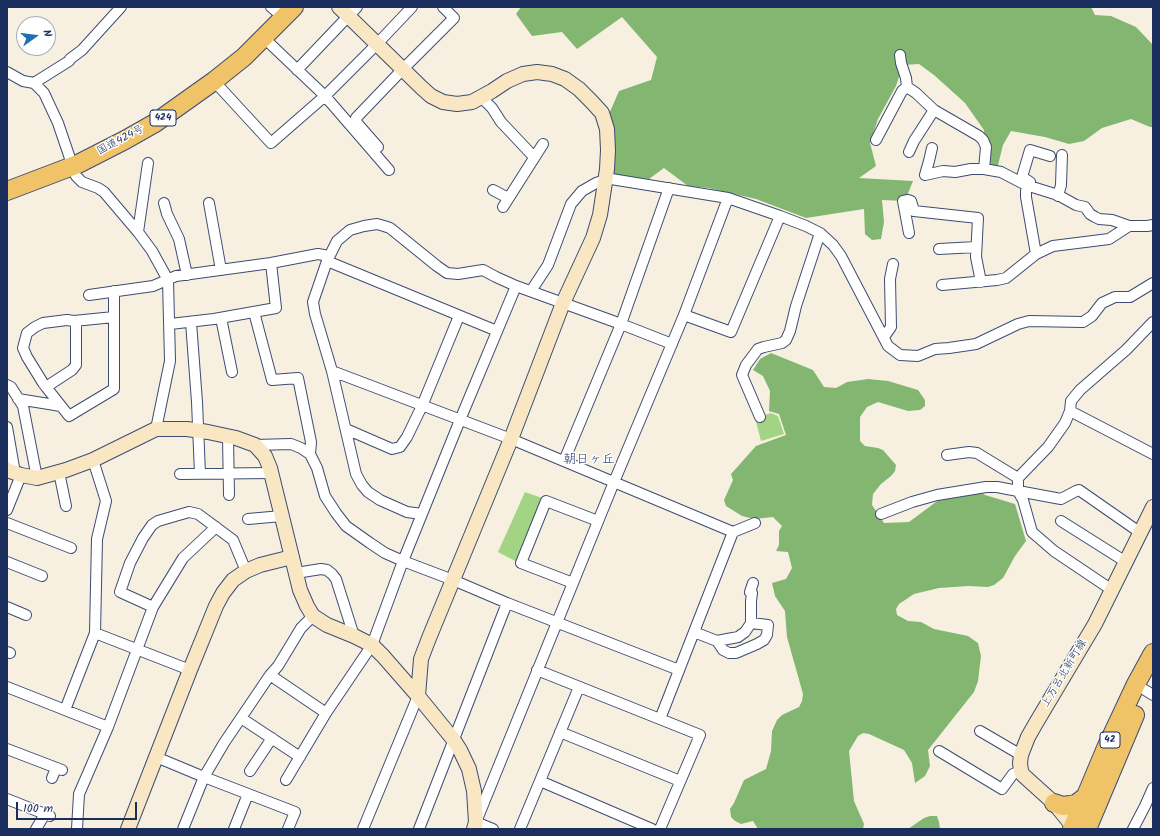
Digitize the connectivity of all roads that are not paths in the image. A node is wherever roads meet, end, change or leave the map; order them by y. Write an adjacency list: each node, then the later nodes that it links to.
1 (121, 7): 13 (street)
2 (412, 7): 7 (street)
3 (443, 7): 10 (street)
4 (348, 10): 7 (street); 9 (street)
5 (283, 11): 6 (highway, 国道424号 / 424)
6 (264, 38): 9 (street); 12 (highway, 国道424号 / 424)
7 (377, 44): 10 (street); 15 (street)
8 (900, 55): 14 (street)
9 (297, 70): 15 (street)
10 (402, 70): 16 (street); 21 (street)
11 (7, 72): 13 (street)
12 (214, 81): 15 (street); 27 (highway, 国道424号 / 424)
13 (34, 83): 27 (street)
14 (907, 87): 17 (street); 18 (street)
15 (325, 96): 29 (street)
16 (481, 98): 25 (street); 30 (street)
17 (934, 110): 20 (street); 28 (street)
18 (876, 140)
19 (543, 144): 25 (street)
20 (923, 144): 22 (street); 28 (street)
21 (378, 147)
22 (909, 152)
23 (1062, 155): 35 (street)
24 (1050, 156): 31 (street)
25 (534, 157): 33 (street)
26 (148, 163): 42 (street)
27 (73, 166): 34 (highway, 国道424号 / 424); 42 (street)
28 (984, 169): 31 (street)
29 (389, 170)
30 (605, 179): 32 (street); 59 (street); 61 (street)
31 (1029, 186): 35 (street); 47 (street)
32 (669, 188): 36 (street); 71 (street)
33 (494, 190)
34 (7, 191)
35 (1058, 196): 41 (street)
36 (728, 198): 39 (street); 63 (street)
37 (164, 203): 52 (street)
38 (209, 203): 51 (street)
39 (780, 216): 43 (street); 63 (street)
40 (1153, 225): 41 (street)
41 (1128, 226): 47 (street)
42 (138, 232): 53 (street)
43 (820, 233): 73 (street); 83 (street)
44 (909, 233): 45 (street)
45 (976, 247): 46 (street); 54 (street)
46 (939, 248)
47 (1036, 254): 54 (street)
48 (328, 259): 49 (street); 57 (street); 65 (street); 75 (street)
49 (270, 263): 51 (street); 62 (street)
50 (893, 264): 73 (street)
51 (221, 270): 52 (street)
52 (187, 275): 53 (street)
53 (168, 280): 58 (street); 70 (street)
54 (981, 282): 56 (street)
55 (1153, 284): 73 (street)
56 (942, 285)
57 (516, 286): 59 (street); 72 (street)
58 (114, 291): 60 (street); 64 (street)
59 (531, 291): 61 (street)
60 (89, 295)
61 (564, 303): 71 (street); 90 (street)
62 (254, 312): 66 (street); 92 (street)
63 (684, 315): 74 (street)
64 (114, 316): 67 (street); 80 (street)
65 (459, 316): 72 (street); 81 (street)
66 (221, 318): 68 (street); 76 (street)
67 (76, 321): 78 (street); 78 (street)
68 (192, 322): 70 (street); 88 (street)
69 (1153, 322): 82 (street)
70 (170, 324): 86 (street)
71 (621, 324): 74 (street); 96 (street)
72 (498, 331): 84 (street)
73 (884, 337)
74 (672, 344): 105 (street)
75 (332, 371): 81 (street); 87 (street)
76 (232, 372)
77 (7, 385): 79 (street)
78 (46, 387): 80 (street)
79 (18, 398): 80 (street); 103 (street)
80 (61, 406)
81 (422, 406): 84 (street); 87 (street)
82 (1070, 411): 93 (street); 104 (street)
83 (760, 417)
84 (460, 420): 90 (street); 111 (street)
85 (7, 427): 98 (street)
86 (156, 429): 88 (street); 95 (street)
87 (346, 429): 111 (street)
88 (198, 431): 89 (street); 102 (street)
89 (228, 437): 91 (street); 99 (street)
90 (511, 439): 96 (street); 130 (street)
91 (255, 445): 92 (street); 100 (street)
92 (310, 454): 124 (street)
93 (1153, 454)
94 (947, 455): 104 (street)
95 (94, 460): 97 (street); 142 (street)
96 (564, 461): 105 (street)
97 (59, 472): 103 (street); 108 (street)
98 (14, 473): 103 (street); 110 (street)
99 (229, 473): 100 (street); 102 (street); 107 (street)
100 (272, 473): 113 (street)
101 (180, 474): 102 (street)
102 (200, 474)
103 (37, 478)
104 (1018, 478): 106 (street)
105 (614, 482): 116 (street); 120 (street)
106 (1018, 490): 112 (street); 121 (street); 133 (street)
107 (229, 495)
108 (66, 506)
109 (1153, 507): 121 (street, 上万呂北新町線)
110 (7, 510)
111 (422, 514): 124 (street)
112 (880, 514)
113 (282, 516): 114 (street); 123 (street)
114 (248, 519)
115 (1061, 521): 126 (street)
116 (598, 522): 131 (street); 131 (street)
117 (7, 523): 122 (street)
118 (755, 523): 120 (street)
119 (216, 527): 127 (street); 136 (street); 136 (street)
120 (734, 532): 141 (street)
121 (1141, 532): 126 (street, 上万呂北新町線)
122 (71, 548)
123 (292, 556): 127 (street); 128 (street)
124 (403, 561): 130 (street); 145 (street)
125 (7, 562): 129 (street)
126 (1126, 562): 133 (street, 上万呂北新町線)
127 (246, 570): 148 (street)
128 (296, 573): 138 (street); 143 (street)
129 (42, 576)
130 (453, 580): 134 (street); 156 (street)
131 (573, 583): 139 (street)
132 (753, 583): 140 (street)
133 (1112, 590): 168 (street, 上万呂北新町線)
134 (508, 603): 139 (street); 165 (street)
135 (7, 607): 137 (street)
136 (153, 607): 146 (street)
137 (26, 615)
138 (313, 616): 143 (street); 151 (street)
139 (558, 622): 149 (street); 150 (street)
140 (751, 623): 144 (street); 144 (street)
141 (694, 632): 144 (street); 150 (street)
142 (95, 633): 146 (street); 157 (street)
143 (354, 636): 145 (street)
144 (717, 641)
145 (372, 645): 156 (street); 158 (street)
146 (137, 649): 148 (street); 161 (street)
147 (1153, 653): 180 (highway, 42)
148 (190, 670): 169 (street)
149 (537, 670): 154 (street); 183 (street)
150 (679, 670): 160 (street)
151 (270, 674): 158 (street); 159 (street)
152 (1153, 674): 155 (highway, 42)
153 (7, 687): 157 (street)
154 (579, 687): 160 (street); 163 (street)
155 (1149, 693): 184 (highway, 42)
156 (418, 696): 165 (street); 191 (street)
157 (65, 710): 161 (street)
158 (326, 713): 170 (street)
159 (241, 718): 164 (street); 173 (street)
160 (660, 719): 177 (street)
161 (108, 727): 186 (street)
162 (980, 731): 168 (street)
163 (560, 732): 176 (street); 177 (street)
164 (272, 738): 170 (street); 171 (street)
165 (453, 740): 183 (street); 192 (street)
166 (7, 749): 174 (street)
167 (939, 751): 172 (street)
168 (1021, 755): 172 (street, 上万呂北新町線)
169 (156, 757): 173 (street); 187 (street)
170 (300, 757): 175 (street)
171 (250, 771)
172 (1021, 771): 182 (street)
173 (204, 777): 179 (street); 188 (street)
174 (52, 778)
175 (286, 780)
176 (540, 781): 194 (street); 195 (street)
177 (680, 781): 196 (street)
178 (1153, 788): 197 (street)
179 (248, 794): 189 (street); 190 (street)
180 (1085, 797): 182 (highway); 184 (highway, 42)
181 (7, 799): 185 (street)
182 (1054, 803): 184 (street)
183 (475, 826): 193 (street)
184 (1077, 828)
185 (36, 829)
186 (77, 829)
187 (128, 829)
188 (183, 829)
189 (234, 829)
190 (288, 829)
191 (363, 829)
192 (419, 829)
193 (493, 829)
194 (520, 829)
195 (652, 829)
196 (660, 829)
197 (1133, 829)

